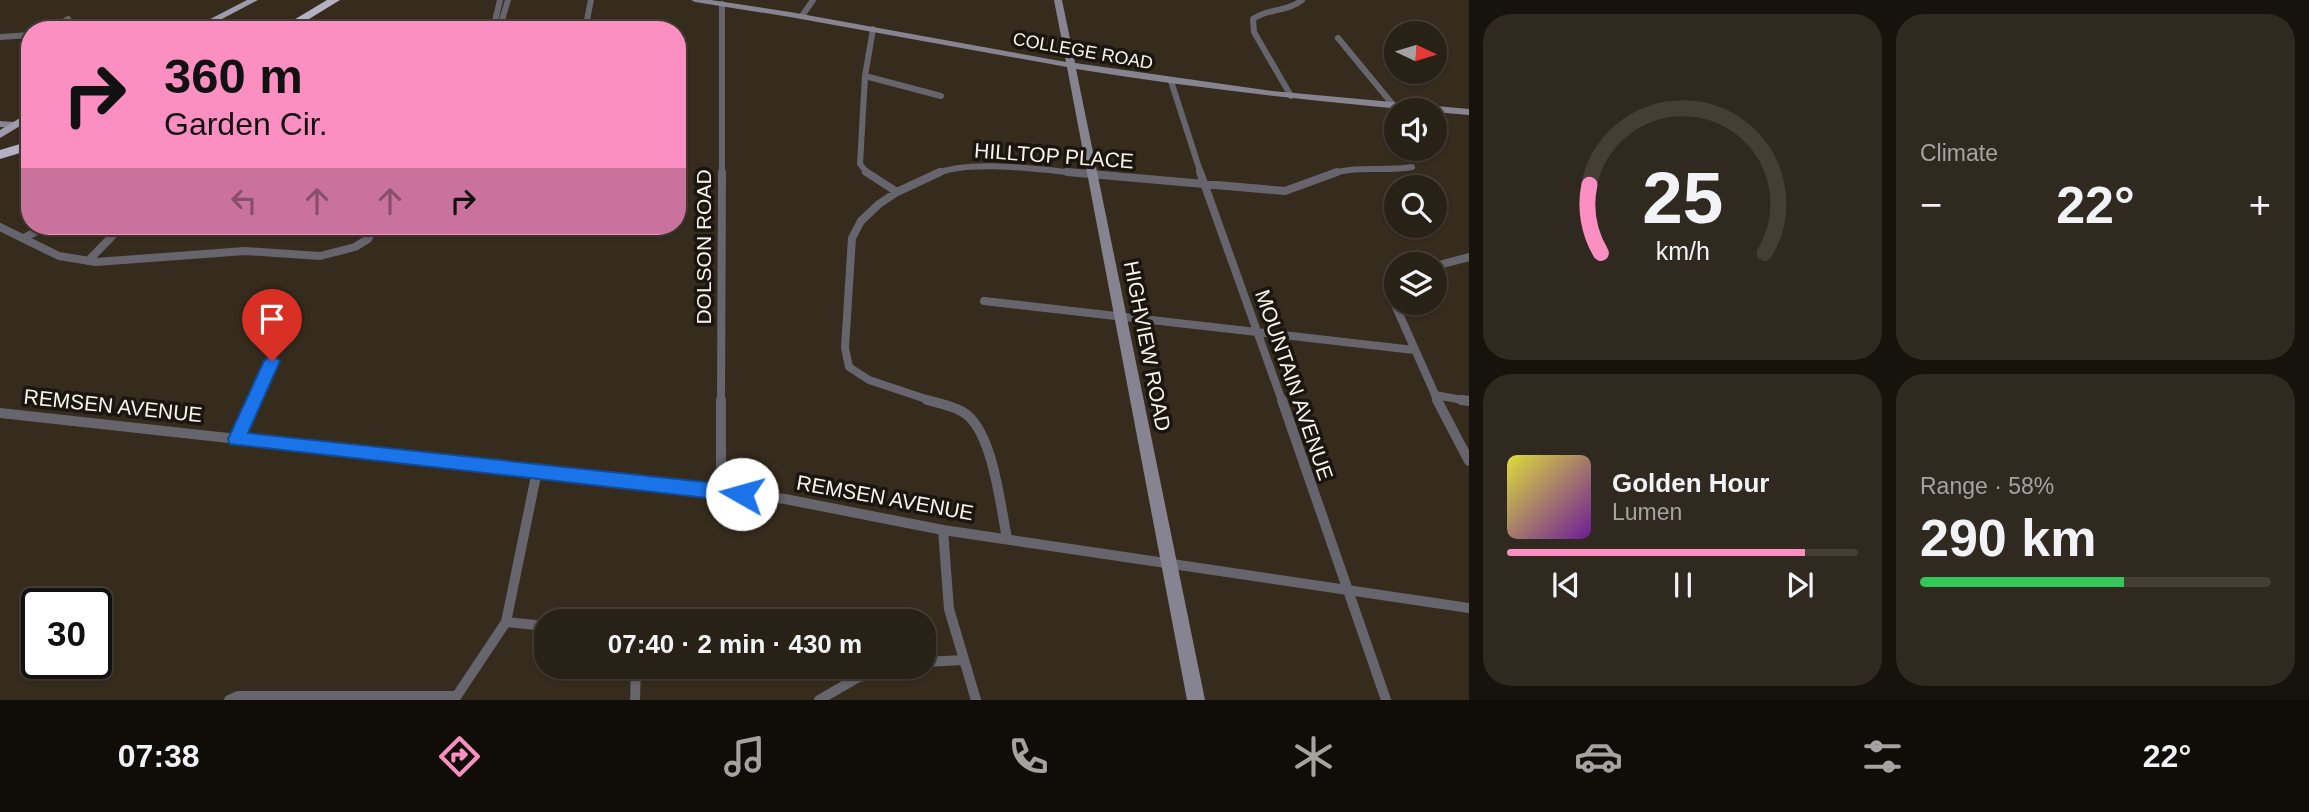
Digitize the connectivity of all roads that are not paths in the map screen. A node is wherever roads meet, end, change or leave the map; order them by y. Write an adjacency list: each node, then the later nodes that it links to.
1 (254, 0): 15 (main road)
2 (335, 0): 16 (highway)
3 (350, 0): 17 (highway)
4 (500, 0): 18 (street)
5 (508, 0): 19 (street)
6 (592, 0): 20 (street)
7 (695, 0): 11 (street, COLLEGE ROAD)
8 (813, 0): 12 (street)
9 (1058, 0): 25 (street, HIGHVIEW ROAD)
10 (1302, 0): 29 (street)
11 (722, 4): 12 (street, COLLEGE ROAD); 63 (street, DOLSON ROAD)
12 (802, 16): 21 (street, COLLEGE ROAD)
13 (68, 19): 14 (street)
14 (65, 21)
15 (211, 21)
16 (298, 21)
17 (314, 21)
18 (494, 21)
19 (502, 21)
20 (587, 21)
21 (873, 29): 25 (street, COLLEGE ROAD); 26 (street)
22 (21, 36): 23 (street)
23 (0, 37)
24 (1338, 38): 30 (street)
25 (1072, 66): 27 (street, COLLEGE ROAD); 40 (street, HIGHVIEW ROAD)
26 (865, 76): 28 (street); 42 (street)
27 (1171, 81): 29 (street, COLLEGE ROAD); 41 (street, MOUNTAIN AVENUE)
28 (941, 96)
29 (1291, 96): 31 (street, COLLEGE ROAD)
30 (1387, 98)
31 (1384, 105)
32 (1447, 110): 33 (street, COLLEGE ROAD)
33 (1469, 112)
34 (21, 121): 35 (main road)
35 (1, 134): 36 (highway)
36 (21, 135)
37 (21, 148): 38 (highway)
38 (0, 155)
39 (1412, 167): 41 (street, HILLTOP PLACE)
40 (1091, 175): 41 (street, HILLTOP PLACE); 42 (street, HILLTOP PLACE); 53 (street, HIGHVIEW ROAD)
41 (1204, 184): 54 (street, MOUNTAIN AVENUE)
42 (897, 192): 65 (street, HILLTOP PLACE)
43 (0, 228): 47 (street)
44 (30, 235): 47 (street)
45 (114, 235): 49 (street)
46 (370, 235): 49 (street)
47 (24, 238): 49 (street)
48 (1469, 257): 50 (street)
49 (89, 261)
50 (1447, 263)
51 (984, 301): 53 (street)
52 (1399, 315): 55 (street)
53 (1123, 318): 54 (street); 66 (street, HIGHVIEW ROAD)
54 (1259, 334): 55 (street); 67 (street, MOUNTAIN AVENUE)
55 (1414, 350): 57 (street)
56 (272, 361): 60 (street)
57 (1435, 395): 58 (street); 61 (street)
58 (1469, 401)
59 (0, 414): 60 (street, REMSEN AVENUE)
60 (237, 439): 62 (street, REMSEN AVENUE)
61 (1469, 461)
62 (537, 471): 63 (street, REMSEN AVENUE); 69 (street)
63 (721, 491): 64 (street, REMSEN AVENUE)
64 (943, 530): 65 (street, REMSEN AVENUE); 71 (street)
65 (1007, 538): 66 (street, REMSEN AVENUE)
66 (1169, 562): 67 (street, REMSEN AVENUE); 81 (street, HIGHVIEW ROAD)
67 (1346, 589): 68 (street, REMSEN AVENUE); 82 (street, MOUNTAIN AVENUE)
68 (1469, 608)
69 (506, 622): 70 (street); 76 (street)
70 (534, 625)
71 (964, 660): 72 (street); 80 (street)
72 (936, 661)
73 (636, 679): 78 (street)
74 (856, 679): 75 (street)
75 (832, 696): 79 (street)
76 (454, 698): 77 (street)
77 (229, 700)
78 (635, 700)
79 (819, 700)
80 (976, 700)
81 (1196, 700)
82 (1386, 700)

